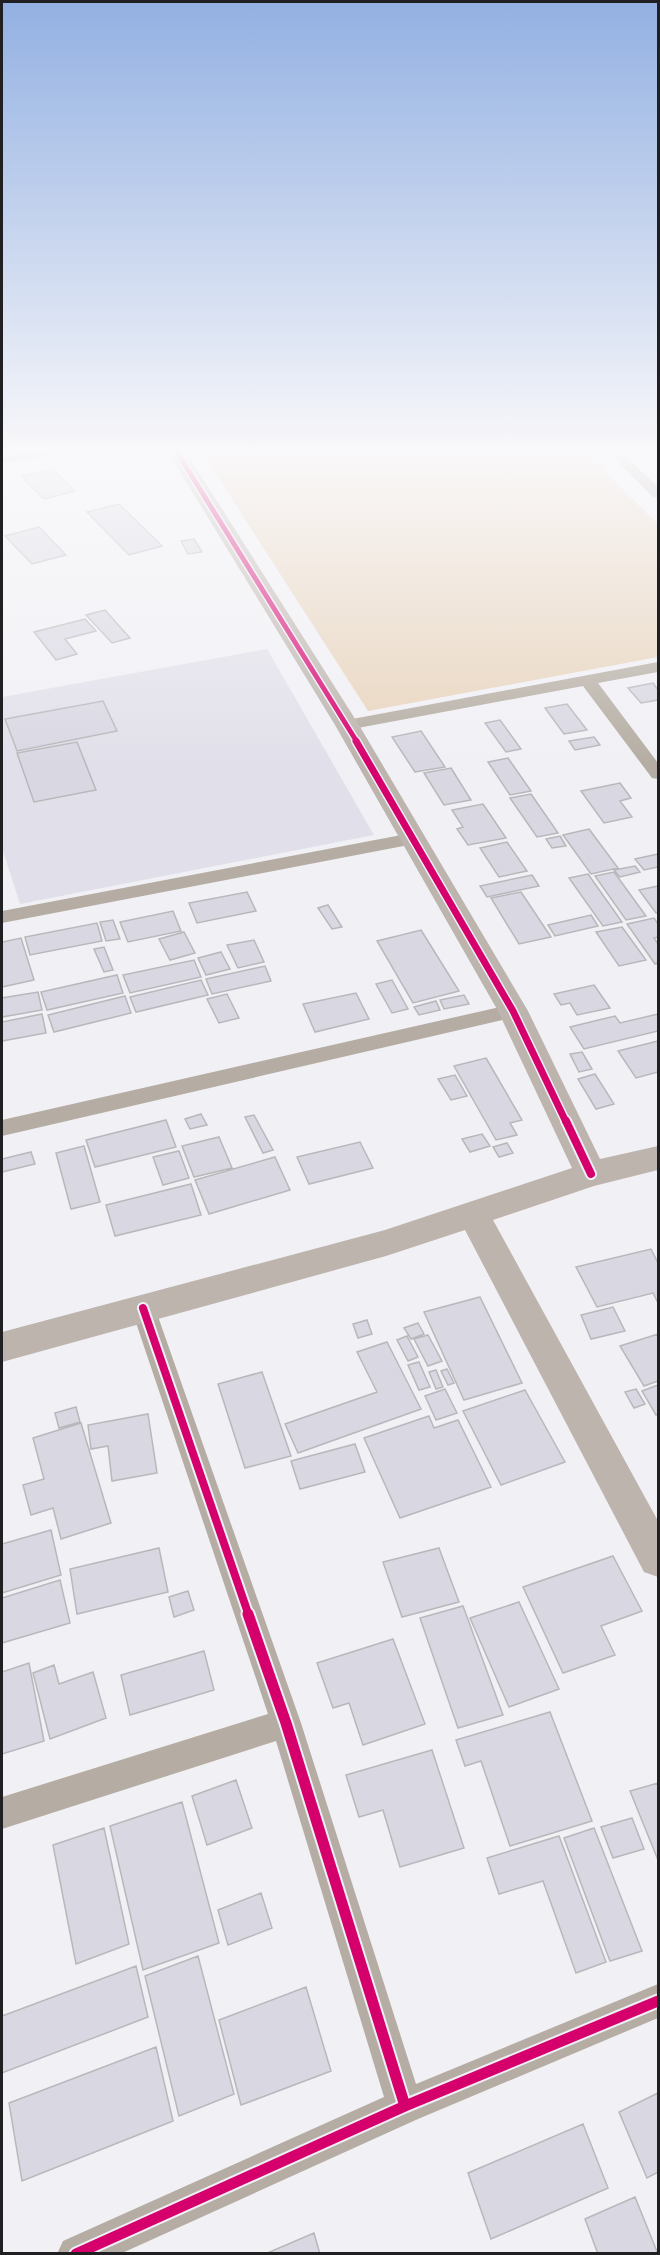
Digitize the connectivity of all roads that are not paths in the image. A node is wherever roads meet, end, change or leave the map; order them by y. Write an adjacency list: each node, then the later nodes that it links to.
1 (241, 554): 4 (street)
2 (658, 667): 3 (street)
3 (587, 680): 4 (street); 5 (street)
4 (347, 725): 6 (street)
5 (658, 774)
6 (412, 839): 7 (street); 8 (street)
7 (2, 917)
8 (513, 1011): 9 (street); 11 (street)
9 (2, 1128)
10 (658, 1158): 11 (street)
11 (591, 1173): 12 (street)
12 (473, 1212): 13 (street); 15 (street)
13 (143, 1308): 14 (street); 16 (street)
14 (2, 1347)
15 (658, 1559)
16 (286, 1723): 17 (street); 19 (street)
17 (2, 1813)
18 (658, 2001): 19 (street)
19 (405, 2106): 20 (street)
20 (76, 2253)

